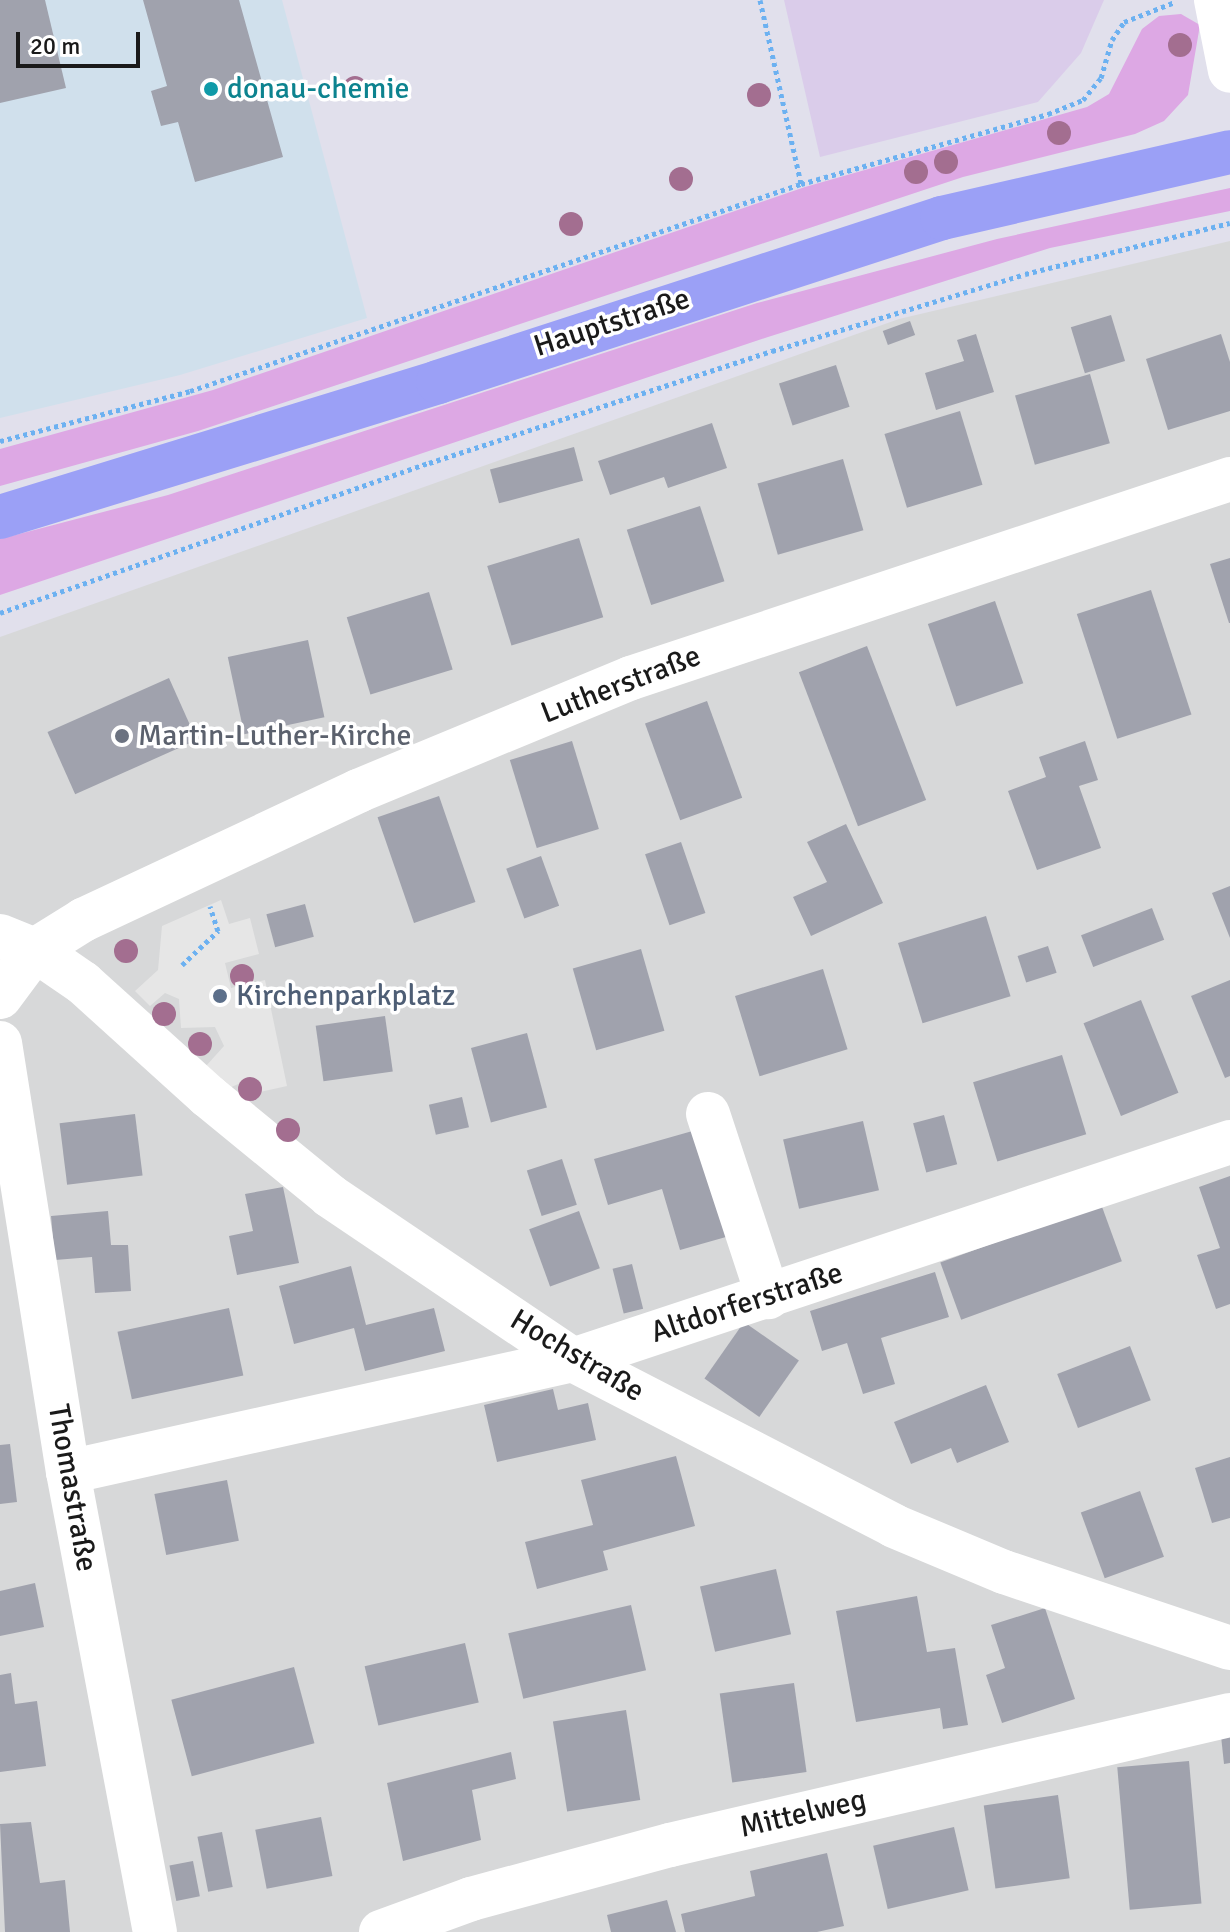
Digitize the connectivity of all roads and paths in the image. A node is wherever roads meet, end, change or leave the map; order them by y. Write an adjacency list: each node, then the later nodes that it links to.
1 (760, 0): 6 (path)
2 (1184, 0): 6 (path)
3 (1216, 0): 4 (street)
4 (1230, 71)
5 (1230, 152): 10 (main road, Hauptstraße)
6 (801, 184): 8 (path)
7 (1230, 223): 11 (path)
8 (0, 441)
9 (1230, 479): 12 (street, Lutherstraße)
10 (0, 517)
11 (0, 613)
12 (197, 865): 13 (street, Lutherstraße); 14 (path)
13 (17, 943): 15 (street); 20 (street, Hochstraße)
14 (182, 965)
15 (0, 997)
16 (0, 1043): 21 (street, Thomastraße)
17 (708, 1114): 19 (street)
18 (1230, 1142): 19 (street, Altdorferstraße)
19 (768, 1297): 20 (street, Altdorferstraße)
20 (573, 1360): 21 (street, Altdorferstraße); 22 (street, Hochstraße)
21 (68, 1472): 24 (street, Thomastraße)
22 (1230, 1648)
23 (1230, 1715): 25 (street, Mittelweg)
24 (155, 1932)
25 (381, 1932)

